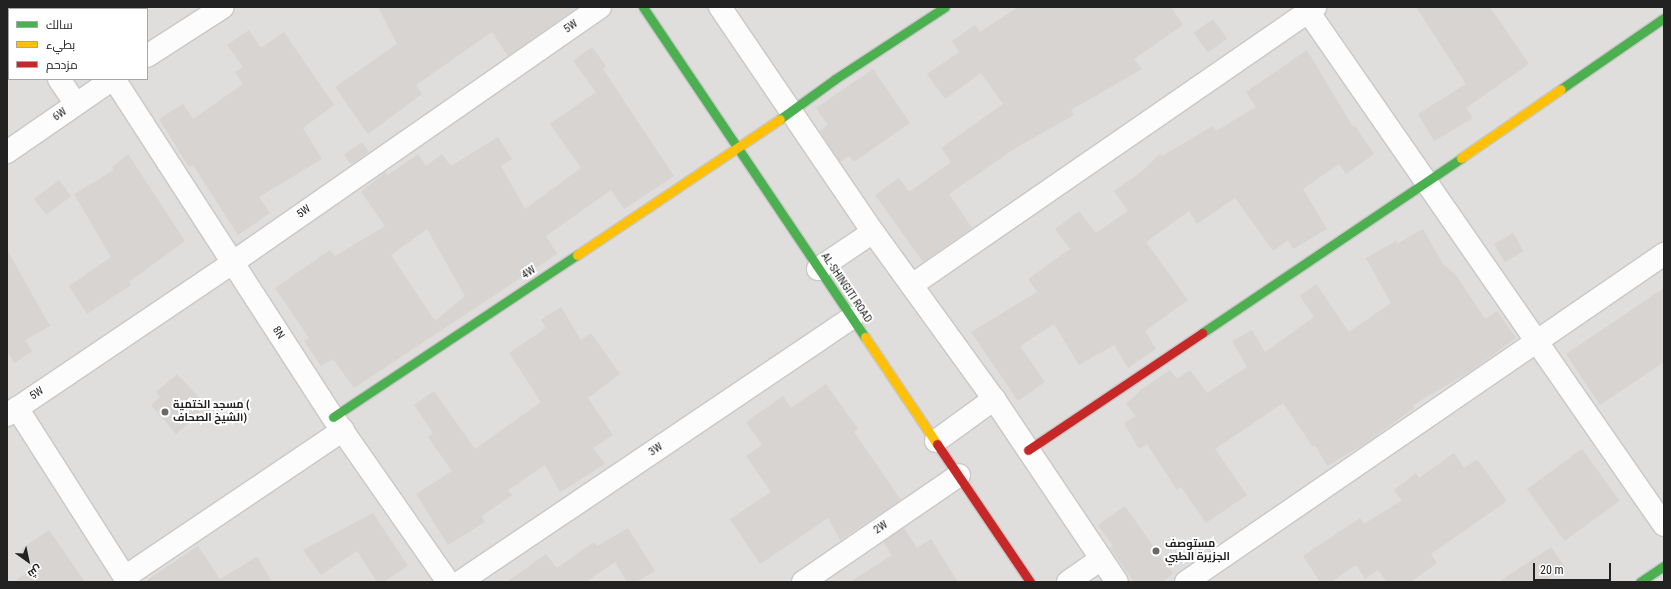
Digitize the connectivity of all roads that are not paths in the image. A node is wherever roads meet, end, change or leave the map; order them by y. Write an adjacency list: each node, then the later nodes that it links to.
1 (223, 7): 8 (street)
2 (600, 7): 19 (street, 5W)
3 (643, 7): 14 (street, AL-SHINGITI ROAD)
4 (720, 7): 13 (street)
5 (945, 7): 13 (street, 4W)
6 (1309, 9): 16 (street); 21 (street)
7 (1664, 18): 16 (street)
8 (148, 55)
9 (60, 80): 12 (street)
10 (112, 80): 12 (street, 6W)
11 (114, 80): 19 (street, 8N)
12 (76, 104): 15 (street, 6W)
13 (789, 111): 14 (street, 4W); 17 (street)
14 (738, 149): 20 (street, AL-SHINGITI ROAD); 26 (street, 4W)
15 (7, 152)
16 (1427, 182): 23 (street); 28 (street)
17 (873, 232): 20 (street); 21 (street)
18 (1664, 254): 23 (street)
19 (232, 263): 25 (street, 5W); 26 (street, 8N)
20 (818, 269): 22 (street, AL-SHINGITI ROAD)
21 (912, 285): 24 (street)
22 (852, 318): 27 (street, AL-SHINGITI ROAD); 35 (street, 3W)
23 (1535, 343): 30 (street); 40 (street)
24 (994, 399): 27 (street); 28 (street)
25 (12, 411): 33 (street)
26 (338, 424): 33 (street); 34 (street, 8N)
27 (936, 441): 29 (street, AL-SHINGITI ROAD)
28 (1028, 450): 31 (street)
29 (959, 475): 36 (street, 2W); 37 (street, AL-SHINGITI ROAD)
30 (1664, 525)
31 (1101, 559): 38 (street); 39 (street)
32 (1664, 566): 41 (street)
33 (127, 580)
34 (448, 582)
35 (460, 582)
36 (803, 582)
37 (1030, 582)
38 (1068, 582)
39 (1117, 582)
40 (1186, 582)
41 (1640, 582)

